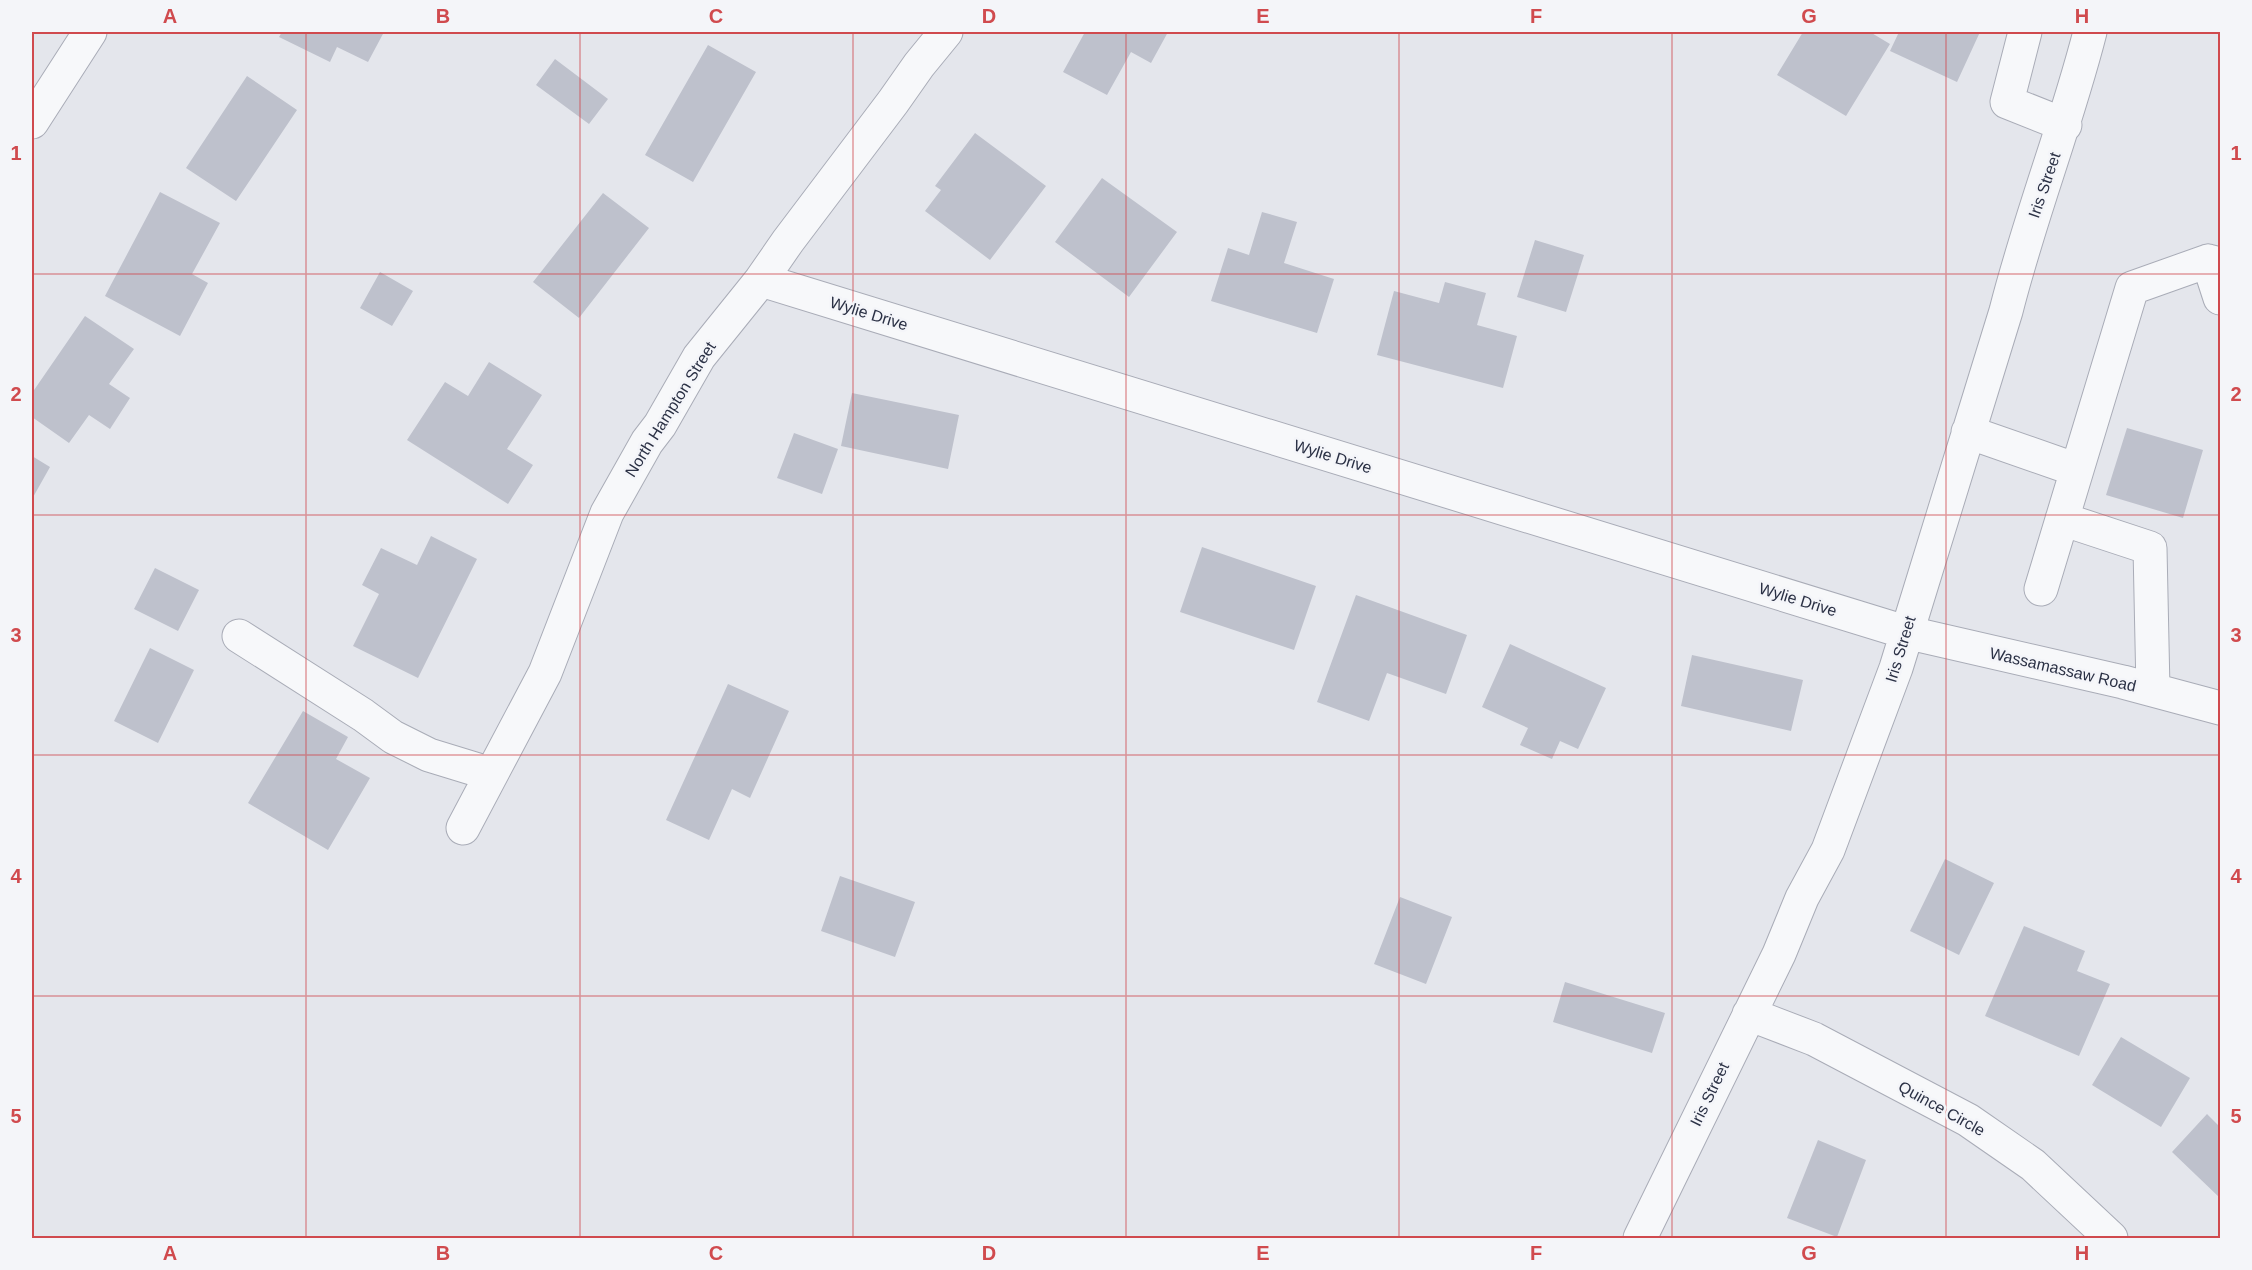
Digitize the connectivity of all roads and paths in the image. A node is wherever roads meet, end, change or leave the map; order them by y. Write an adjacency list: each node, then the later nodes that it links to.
1 (90, 32): 5 (street)
2 (946, 32): 8 (street, North Hampton Street)
3 (2025, 32): 6 (street)
4 (2090, 32): 6 (street, Iris Street)
5 (32, 122)
6 (2065, 125): 10 (street, Iris Street)
7 (2214, 263): 9 (street); 11 (street)
8 (761, 280): 14 (street, Wylie Drive); 18 (street, North Hampton Street)
9 (2220, 298)
10 (1968, 432): 11 (street); 14 (street, Iris Street)
11 (2077, 470): 12 (street)
12 (2062, 519): 13 (street); 16 (street)
13 (2041, 589)
14 (1905, 632): 16 (street, Wassamassaw Road); 20 (street, Iris Street)
15 (239, 636): 18 (street)
16 (2153, 690): 17 (street, Wassamassaw Road)
17 (2220, 708)
18 (491, 774): 19 (street, North Hampton Street)
19 (463, 828)
20 (1749, 1014): 21 (street, Iris Street); 22 (street, Quince Circle)
21 (1640, 1239)
22 (2112, 1239)

